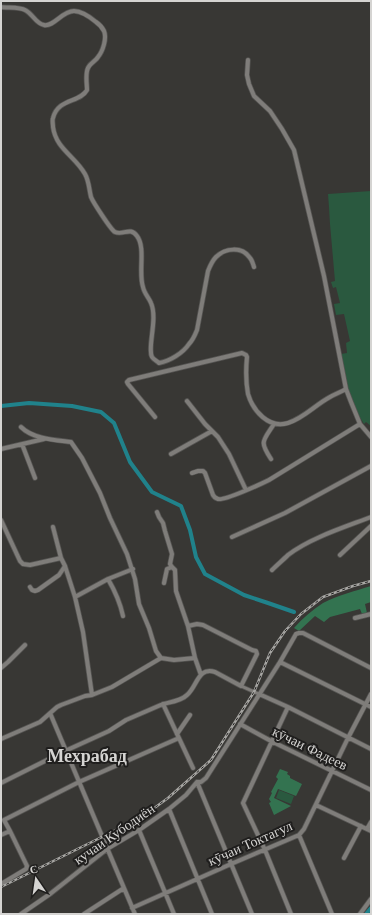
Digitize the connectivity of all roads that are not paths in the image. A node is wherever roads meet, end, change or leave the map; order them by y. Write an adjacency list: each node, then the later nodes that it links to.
1 (1, 7): 3 (street)
2 (248, 60): 4 (street)
3 (254, 267)
4 (346, 389): 7 (street); 8 (street)
5 (188, 401): 10 (street)
6 (154, 417): 7 (street)
7 (274, 424): 16 (street)
8 (360, 424): 11 (street); 20 (street)
9 (21, 427): 12 (street)
10 (212, 431): 15 (street); 20 (street)
11 (371, 437)
12 (45, 439): 13 (street); 31 (street)
13 (22, 444): 14 (street); 19 (street)
14 (1, 449)
15 (171, 454)
16 (271, 460)
17 (371, 466): 26 (street)
18 (192, 473): 20 (street)
19 (34, 478)
20 (246, 490)
21 (157, 512): 30 (street)
22 (371, 516): 32 (street)
23 (1, 520): 28 (street)
24 (371, 526): 27 (street)
25 (53, 527): 28 (street)
26 (232, 537)
27 (340, 555)
28 (61, 558): 29 (street)
29 (65, 566): 35 (street); 36 (street)
30 (172, 567): 34 (street); 40 (street)
31 (132, 569): 33 (street); 42 (street)
32 (272, 570)
33 (108, 579): 36 (street); 38 (street)
34 (164, 583)
35 (30, 588)
36 (75, 597): 51 (street)
37 (371, 614): 39 (street)
38 (123, 616)
39 (355, 618)
40 (188, 626): 43 (street); 48 (street)
41 (25, 645): 45 (street)
42 (161, 658): 43 (street); 51 (street)
43 (195, 658): 47 (street)
44 (280, 662): 46 (street, кучаи Кубодиён); 49 (street, кучаи Кубодиён); 53 (street)
45 (1, 668)
46 (371, 668)
47 (201, 675): 48 (street); 52 (street)
48 (241, 686): 49 (street)
49 (259, 694): 54 (street, кӯчаи Фадеев); 58 (street, кучаи Кубодиён)
50 (371, 694): 53 (street, кӯчаи Токтагул)
51 (92, 695): 56 (street)
52 (163, 704): 59 (street); 64 (street)
53 (366, 705): 55 (street); 60 (street, кӯчаи Токтагул)
54 (288, 706): 60 (street, кӯчаи Фадеев); 62 (street)
55 (371, 707)
56 (50, 713): 61 (street); 64 (street)
57 (190, 715): 59 (street)
58 (240, 724): 62 (street, кӯчаи Фадеев); 68 (street, кучаи Кубодиён)
59 (178, 736): 65 (street); 67 (street)
60 (348, 738): 63 (street, кӯчаи Фадеев); 66 (street, кӯчаи Токтагул)
61 (1, 739)
62 (271, 741): 66 (street, кӯчаи Фадеев); 82 (street)
63 (371, 749)
64 (66, 751): 67 (street); 69 (street)
65 (193, 768)
66 (332, 771): 70 (street, кӯчаи Фадеев); 71 (street, кӯчаи Токтагул)
67 (79, 782): 73 (street); 81 (street)
68 (197, 782): 72 (street, кучаи Кубодиён); 84 (street)
69 (1, 783)
70 (371, 790)
71 (316, 805): 75 (street); 80 (street, кӯчаи Токтагул)
72 (169, 809): 76 (street, кучаи Кубодиён); 85 (street)
73 (2, 818): 78 (street)
74 (371, 822): 77 (street)
75 (361, 826): 77 (street); 83 (street)
76 (139, 830): 81 (street, кучаи Кубодиён); 88 (street)
77 (369, 830)
78 (10, 831): 79 (street); 86 (street)
79 (1, 835)
80 (299, 836): 82 (street, кӯчаи Токтагул); 98 (street)
81 (108, 849): 87 (street); 91 (street, кучаи Кубодиён)
82 (265, 850): 84 (street, кӯчаи Токтагул); 97 (street)
83 (344, 858)
84 (231, 864): 85 (street, кӯчаи Токтагул); 96 (street)
85 (198, 879): 88 (street, кӯчаи Токтагул); 95 (street)
86 (1, 884)
87 (124, 888): 90 (street); 92 (street)
88 (166, 893): 90 (street, кӯчаи Токтагул); 94 (street)
89 (371, 899): 99 (street)
90 (132, 908): 93 (street)
91 (21, 914)
92 (84, 914)
93 (135, 914)
94 (174, 914)
95 (212, 914)
96 (252, 914)
97 (291, 914)
98 (332, 914)
99 (360, 914)

